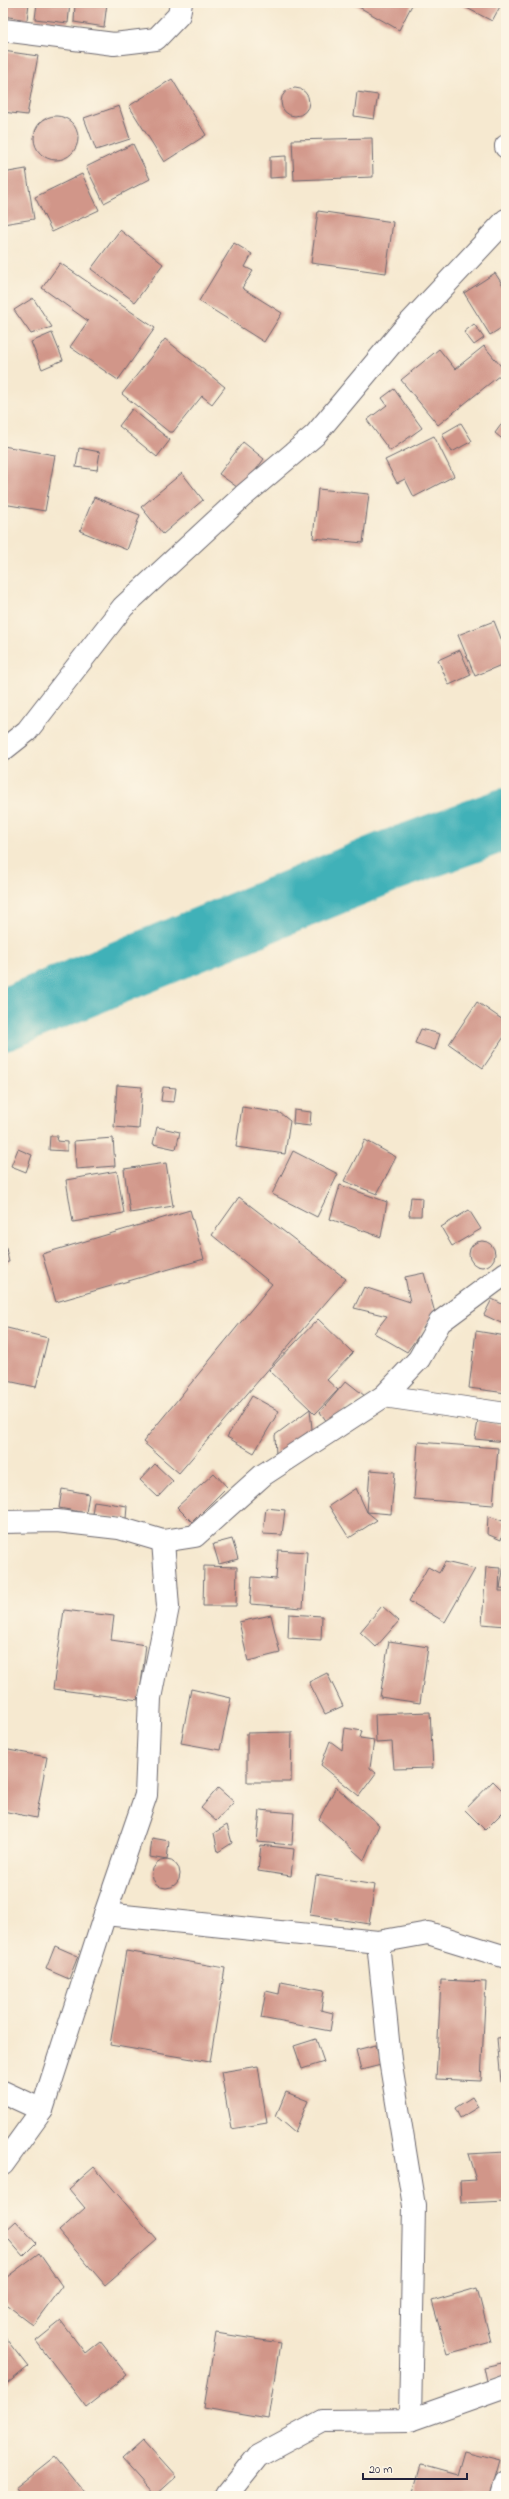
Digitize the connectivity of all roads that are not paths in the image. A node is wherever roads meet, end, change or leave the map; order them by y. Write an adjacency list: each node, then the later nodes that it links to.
1 (182, 3): 2 (street)
2 (3, 30)
3 (506, 220): 4 (street)
4 (3, 750)
5 (506, 1273): 6 (street)
6 (384, 1396): 7 (street); 9 (street)
7 (506, 1414)
8 (3, 1522): 9 (street)
9 (163, 1541): 10 (street)
10 (104, 1914): 11 (street); 14 (street)
11 (378, 1942): 12 (street); 17 (street)
12 (506, 1957)
13 (3, 2092): 14 (street)
14 (42, 2110): 15 (street)
15 (3, 2164)
16 (506, 2386): 17 (street)
17 (410, 2420): 19 (street)
18 (506, 2482): 20 (street)
19 (226, 2496)
20 (502, 2496)

